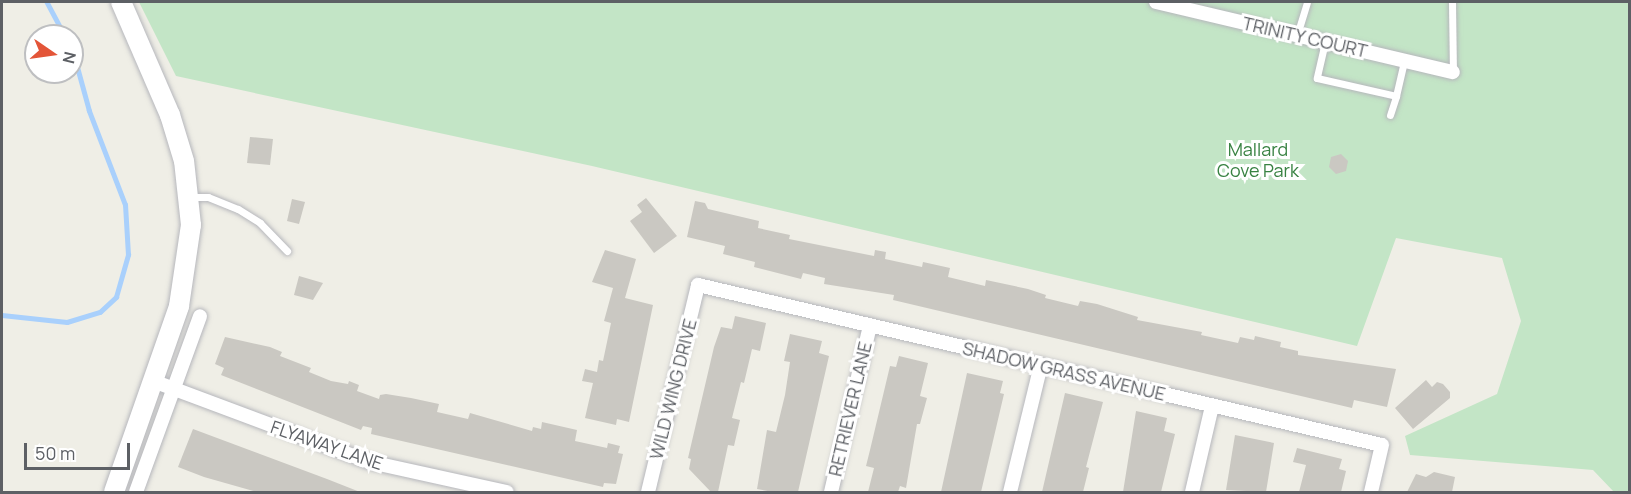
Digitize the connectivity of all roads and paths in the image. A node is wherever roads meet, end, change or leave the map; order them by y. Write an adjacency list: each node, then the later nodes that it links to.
1 (121, 2): 11 (main road)
2 (1156, 2): 5 (street, TRINITY COURT)
3 (1306, 2): 5 (lane)
4 (1452, 2): 8 (lane)
5 (1298, 35): 6 (street, TRINITY COURT)
6 (1325, 42): 7 (street, TRINITY COURT); 9 (lane)
7 (1404, 61): 8 (street, TRINITY COURT); 9 (lane)
8 (1454, 72)
9 (1396, 96): 10 (lane)
10 (1390, 115)
11 (189, 197): 12 (lane); 17 (main road)
12 (287, 250)
13 (698, 285): 15 (street, SHADOW GRASS AVENUE); 23 (street, WILD WING DRIVE)
14 (200, 316): 18 (street)
15 (870, 326): 16 (street, SHADOW GRASS AVENUE); 24 (street, RETRIEVER LANE)
16 (1041, 365): 19 (street, SHADOW GRASS AVENUE); 25 (street)
17 (153, 381): 18 (street, FLYAWAY LANE); 20 (main road)
18 (173, 388): 21 (street); 22 (street, FLYAWAY LANE)
19 (1212, 406): 26 (street); 27 (street, SHADOW GRASS AVENUE)
20 (114, 492)
21 (136, 492)
22 (507, 492)
23 (648, 492)
24 (831, 492)
25 (1010, 492)
26 (1192, 492)
27 (1371, 492)

